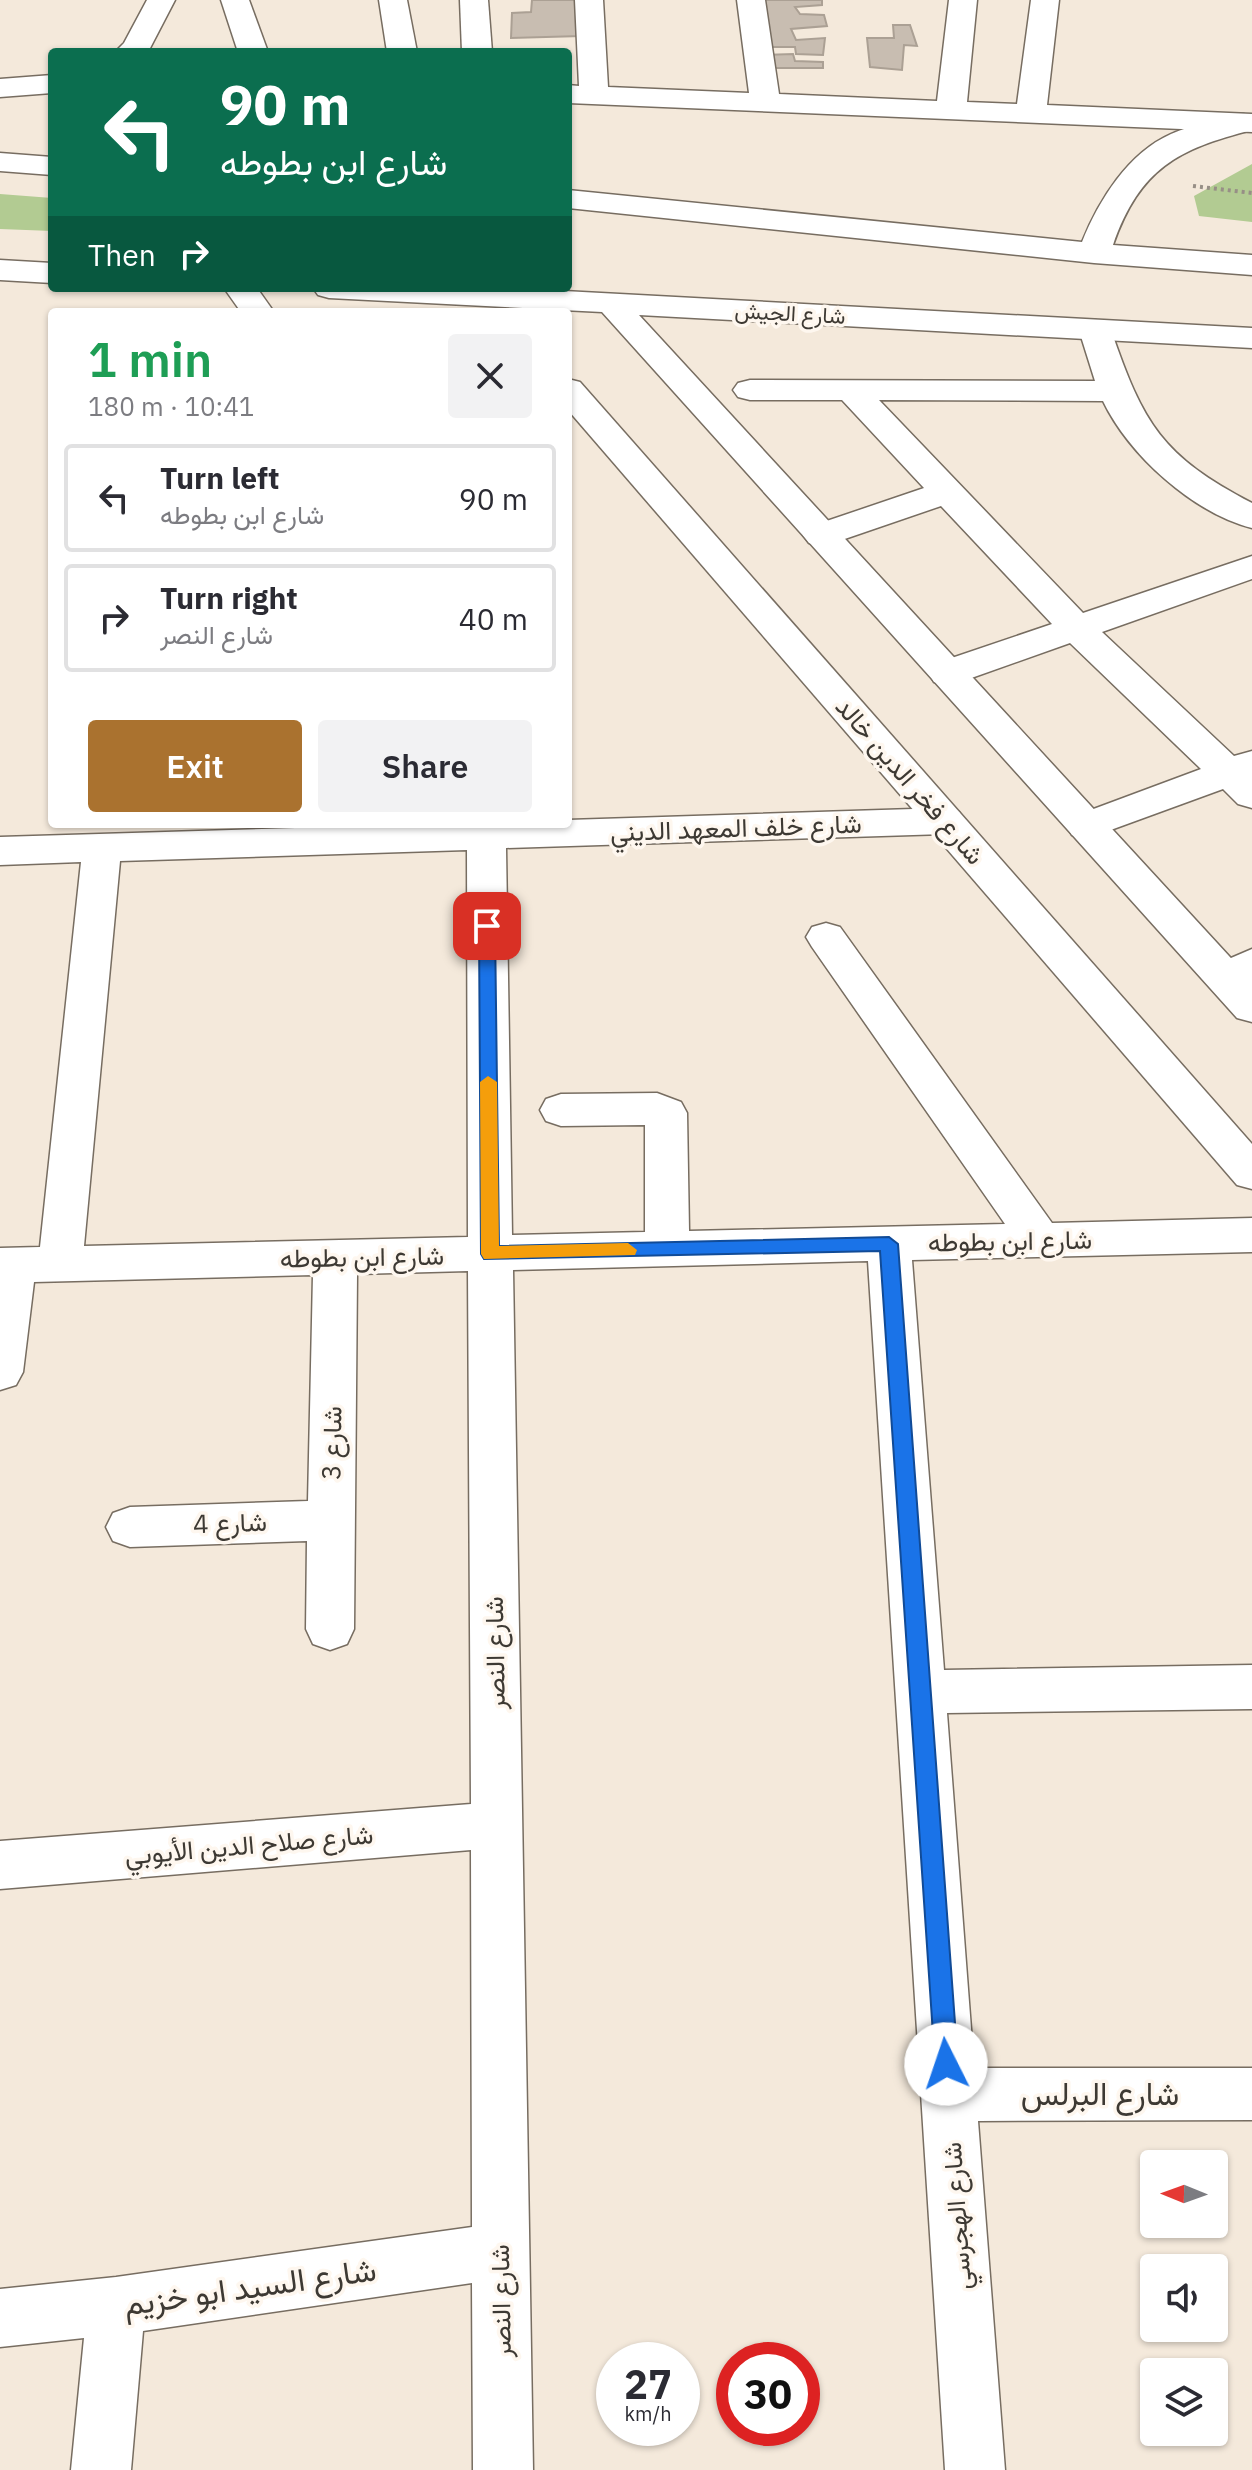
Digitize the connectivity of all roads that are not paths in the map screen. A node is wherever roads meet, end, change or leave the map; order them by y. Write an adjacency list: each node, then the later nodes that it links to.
1 (161, 0): 9 (street)
2 (235, 0): 10 (street)
3 (393, 0): 11 (street)
4 (474, 0): 12 (street)
5 (589, 0): 15 (street)
6 (751, 0): 16 (street)
7 (963, 0): 17 (street)
8 (1045, 0): 18 (street)
9 (136, 48)
10 (252, 48)
11 (401, 48)
12 (477, 48)
13 (48, 84): 14 (street)
14 (0, 88)
15 (581, 94): 16 (street)
16 (765, 103): 17 (street)
17 (951, 110): 18 (street)
18 (1031, 114): 19 (street)
19 (1248, 123): 23 (street)
20 (0, 162): 21 (street)
21 (48, 166)
22 (572, 199): 23 (street)
23 (1094, 253): 24 (street)
24 (1252, 265)
25 (0, 270): 26 (street)
26 (48, 273)
27 (370, 292): 29 (street, شارع الجيش)
28 (611, 303): 29 (street, شارع الجيش); 30 (street, شارع الجيش); 38 (street)
29 (494, 304)
30 (1095, 330): 31 (street, شارع الجيش); 34 (street)
31 (1252, 338)
32 (750, 390): 33 (street)
33 (851, 390): 34 (street); 36 (street)
34 (1117, 391): 37 (street)
35 (572, 394): 43 (street, شارع فخر الدين خالد)
36 (947, 492): 38 (street); 40 (street)
37 (1252, 517)
38 (821, 535): 41 (street)
39 (1252, 567): 40 (street)
40 (1076, 628): 41 (street); 42 (street)
41 (947, 673): 44 (street)
42 (1244, 777): 44 (street)
43 (945, 821): 46 (street, شارع خلف المعهد الديني); 53 (street, شارع فخر الدين خالد)
44 (1086, 826): 50 (street)
45 (321, 832): 46 (street, شارع خلف المعهد الديني); 47 (street, شارع خلف المعهد الديني)
46 (486, 836): 58 (street, شارع النصر)
47 (102, 848): 48 (street, شارع خلف المعهد الديني); 60 (street)
48 (0, 851)
49 (826, 937): 55 (street)
50 (1238, 971): 51 (street)
51 (1252, 1007)
52 (561, 1110): 57 (street)
53 (1252, 1173)
54 (1252, 1235): 55 (street, شارع ابن بطوطه)
55 (1041, 1241): 56 (street, شارع ابن بطوطه)
56 (889, 1244): 57 (street, شارع ابن بطوطه); 67 (street, شارع الهجرسي)
57 (667, 1249): 58 (street, شارع ابن بطوطه)
58 (490, 1254): 59 (street, شارع ابن بطوطه); 68 (street, شارع النصر)
59 (335, 1257): 60 (street, شارع ابن بطوطه); 63 (street, شارع 3)
60 (60, 1264): 61 (street, شارع ابن بطوطه)
61 (7, 1265): 62 (street)
62 (0, 1372)
63 (330, 1520): 64 (street, شارع 4); 65 (street, شارع 3)
64 (130, 1527)
65 (330, 1629)
66 (1252, 1687): 67 (street)
67 (920, 1692): 71 (street, شارع الهجرسي)
68 (497, 1825): 69 (street, شارع صلاح الدين الأيوبي); 72 (street, شارع النصر)
69 (0, 1865)
70 (1252, 2094): 71 (street, شارع البرلس)
71 (949, 2095): 77 (street, شارع الهجرسي)
72 (500, 2251): 73 (street, شارع السيد ابو خزيم); 76 (street, شارع النصر)
73 (116, 2306): 74 (street, شارع السيد ابو خزيم); 75 (street)
74 (0, 2318)
75 (101, 2470)
76 (503, 2470)
77 (975, 2470)

